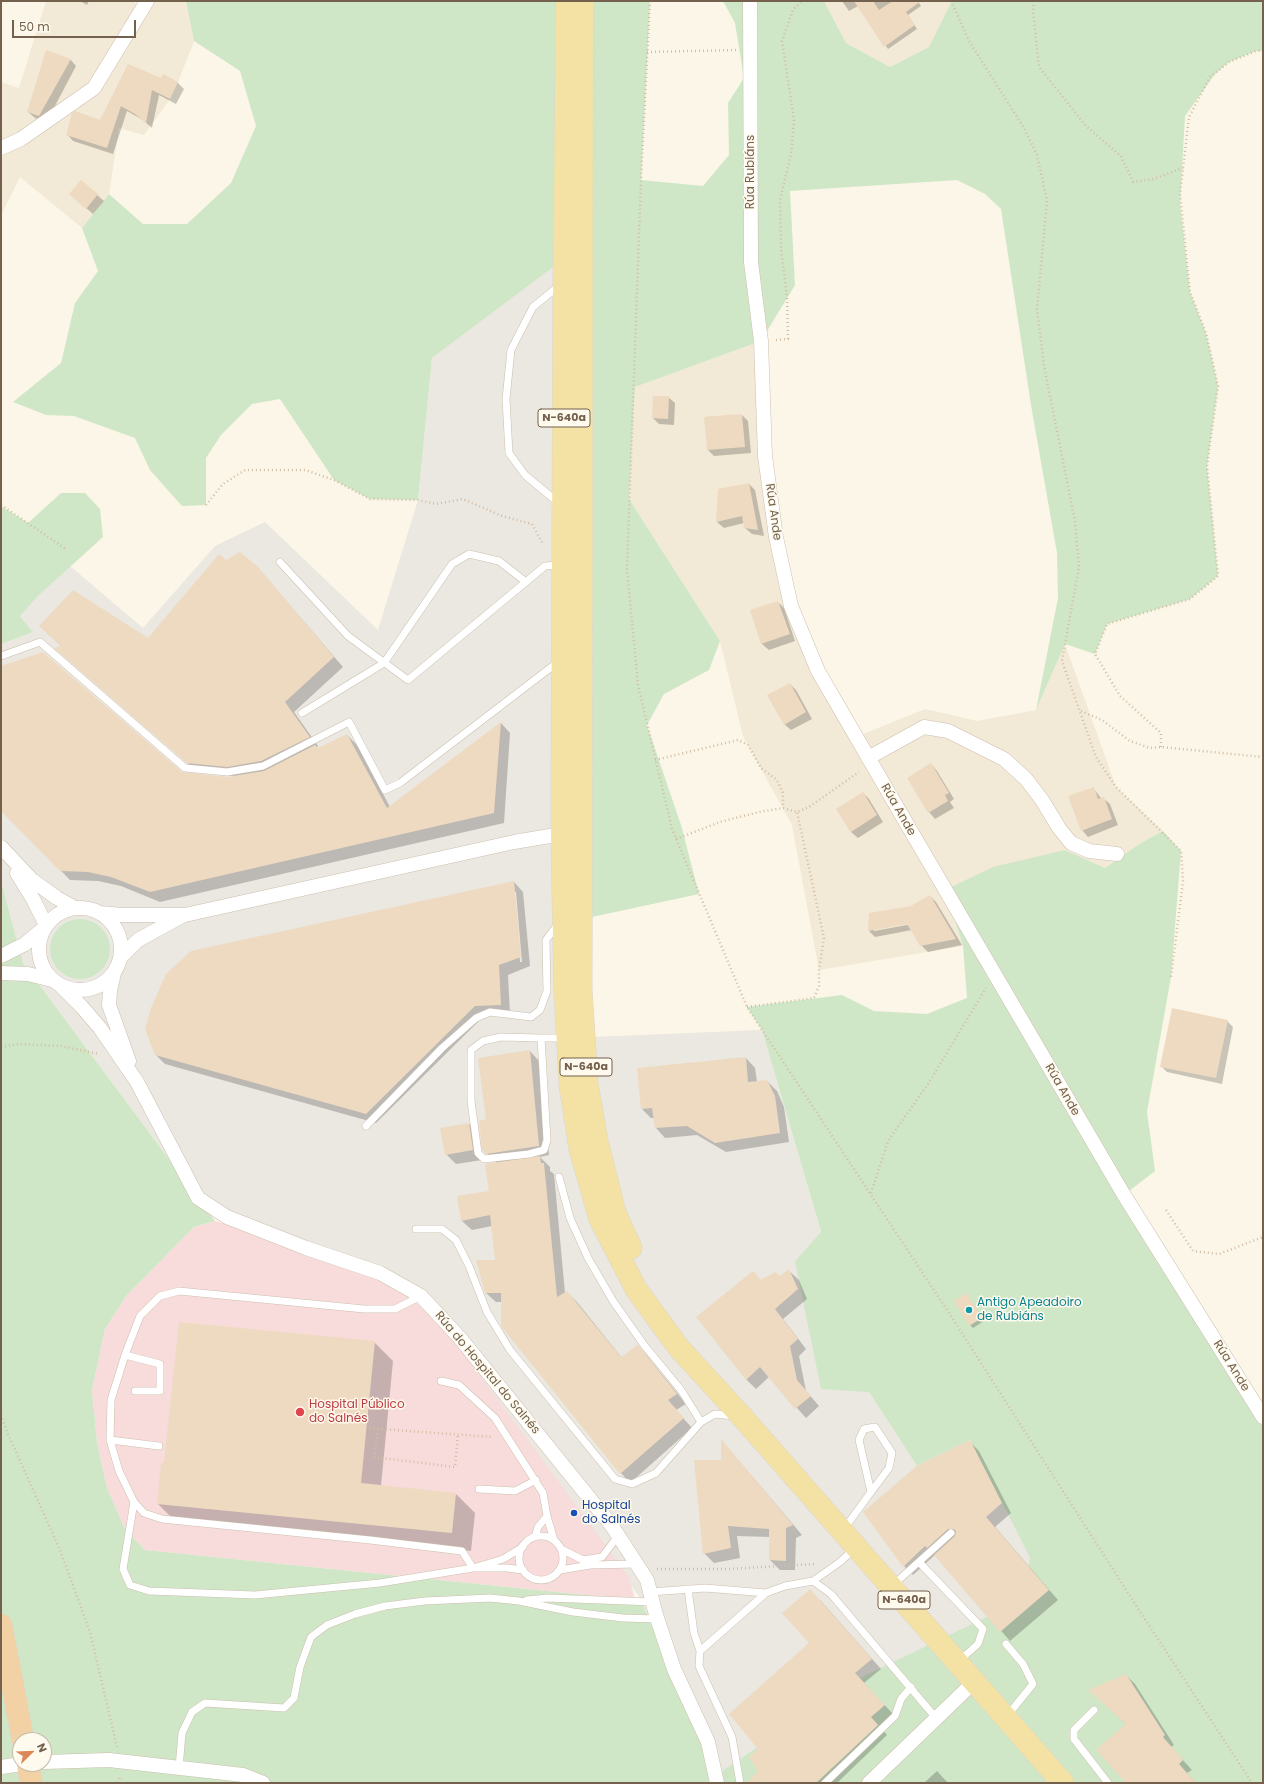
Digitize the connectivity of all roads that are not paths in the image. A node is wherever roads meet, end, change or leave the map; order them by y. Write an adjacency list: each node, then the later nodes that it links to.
1 (147, 1): 5 (street)
2 (567, 1): 6 (main road, N-640a)
3 (582, 1): 15 (main road, N-640a)
4 (750, 1): 7 (street, Rúa Rubiáns)
5 (1, 148)
6 (564, 282): 8 (main road, N-640a); 8 (lane)
7 (761, 341): 17 (street, Rúa Ande)
8 (564, 507): 10 (main road, N-640a)
9 (280, 562): 14 (lane)
10 (555, 565): 11 (lane); 13 (main road, N-640a)
11 (526, 582): 14 (lane); 14 (lane)
12 (1, 656): 13 (lane)
13 (563, 658): 18 (main road, N-640a)
14 (384, 663): 16 (lane)
15 (582, 673): 18 (street); 34 (main road, N-640a)
16 (302, 713)
17 (870, 761): 20 (street); 42 (street, Rúa Ande)
18 (562, 834): 23 (street); 24 (main road, N-640a); 34 (street)
19 (1, 848): 21 (street); 25 (street)
20 (1117, 854)
21 (75, 908): 22 (street); 25 (street)
22 (100, 913): 23 (street); 27 (street)
23 (185, 915): 27 (street)
24 (564, 923): 32 (main road, N-640a); 35 (lane)
25 (44, 927): 26 (street); 30 (street)
26 (1, 956)
27 (120, 958): 29 (street)
28 (1, 973): 30 (street)
29 (114, 973): 30 (street); 33 (street, Rúa do Hospital do Salnés)
30 (57, 983): 33 (street, Rúa do Hospital do Salnés)
31 (541, 1038): 31 (lane); 32 (lane)
32 (567, 1038): 43 (main road, N-640a)
33 (137, 1082): 38 (street, Rúa do Hospital do Salnés)
34 (587, 1084): 43 (main road, N-640a)
35 (366, 1126)
36 (559, 1177): 44 (lane)
37 (416, 1229): 44 (lane)
38 (421, 1296): 39 (lane); 54 (street, Rúa do Hospital do Salnés)
39 (125, 1356): 41 (lane); 45 (lane)
40 (441, 1381): 47 (lane)
41 (135, 1391)
42 (1263, 1417)
43 (744, 1419): 44 (lane); 52 (main road, N-640a)
44 (701, 1422)
45 (110, 1440): 46 (lane); 50 (lane)
46 (159, 1446)
47 (536, 1480): 48 (lane); 51 (lane)
48 (479, 1489)
49 (871, 1492): 49 (lane); 52 (lane)
50 (134, 1502): 62 (lane); 62 (lane)
51 (547, 1516): 55 (lane); 56 (lane)
52 (842, 1530): 58 (main road, N-640a)
53 (951, 1533): 60 (lane)
54 (618, 1536): 59 (lane); 61 (street, Rúa do Hospital do Salnés)
55 (535, 1537): 56 (lane); 57 (lane)
56 (554, 1540): 59 (lane)
57 (523, 1547): 62 (lane); 63 (lane)
58 (856, 1547): 65 (lane); 66 (main road, N-640a)
59 (561, 1549): 64 (lane)
60 (919, 1562): 66 (lane); 75 (lane)
61 (636, 1564): 64 (lane); 69 (street, Rúa do Hospital do Salnés)
62 (473, 1568): 63 (lane)
63 (523, 1570): 64 (lane)
64 (560, 1570)
65 (813, 1581): 68 (lane); 77 (lane)
66 (892, 1587): 75 (main road, N-640a)
67 (688, 1589): 68 (lane); 69 (lane); 74 (lane)
68 (766, 1593): 74 (lane)
69 (651, 1597): 70 (lane); 71 (street, Rúa do Hospital do Salnés)
70 (519, 1601): 71 (lane); 85 (lane)
71 (657, 1619): 89 (street, Rúa do Hospital do Salnés)
72 (1, 1625): 81 (highway)
73 (1006, 1644): 80 (lane)
74 (700, 1651): 90 (lane)
75 (958, 1662): 76 (main road, N-640a)
76 (975, 1681): 79 (street); 80 (main road, N-640a)
77 (911, 1687): 79 (lane); 91 (lane)
78 (1094, 1710): 94 (lane)
79 (936, 1718): 92 (street)
80 (1006, 1718): 93 (main road, N-640a)
81 (21, 1732)
82 (52, 1762): 85 (street)
83 (12, 1765): 84 (street)
84 (1, 1767)
85 (179, 1768): 88 (street)
86 (29, 1772): 87 (highway)
87 (31, 1783)
88 (263, 1783)
89 (717, 1783)
90 (740, 1783)
91 (825, 1783)
92 (869, 1783)
93 (1062, 1783)
94 (1108, 1783)

